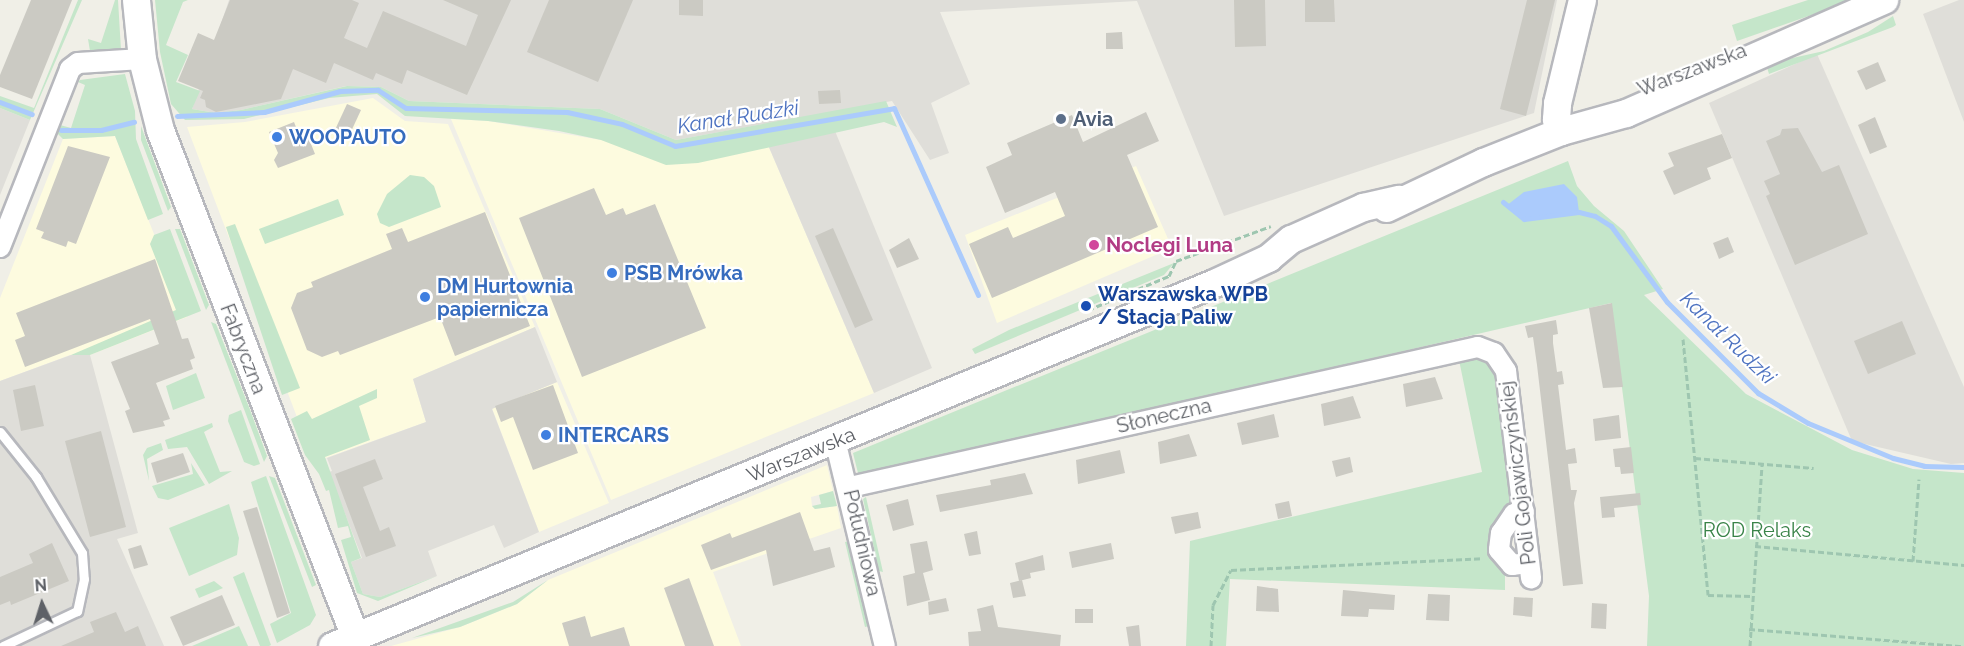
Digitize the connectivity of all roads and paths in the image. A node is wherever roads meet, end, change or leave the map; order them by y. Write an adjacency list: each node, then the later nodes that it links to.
1 (136, 0): 4 (main road, Fabryczna)
2 (1582, 0): 5 (main road)
3 (1884, 0): 5 (main road, Warszawska)
4 (142, 59): 7 (street); 25 (main road, Fabryczna)
5 (1561, 131): 12 (main road, Warszawska)
6 (1257, 231): 8 (path)
7 (0, 247)
8 (1199, 253)
9 (1683, 339): 13 (path)
10 (1478, 347): 17 (street, Słoneczna); 18 (street, Poli Gojawiczyńskiej)
11 (0, 432): 26 (lane)
12 (836, 440): 17 (street, Południowa); 25 (main road, Warszawska)
13 (1695, 458): 14 (path); 23 (path)
14 (1762, 463): 15 (path); 19 (path)
15 (1814, 468)
16 (1919, 479): 21 (path)
17 (850, 487): 27 (street, Południowa)
18 (1524, 512): 20 (street); 20 (street, Poli Gojawiczyńskiej)
19 (1755, 546): 21 (path); 23 (path)
20 (1503, 557): 28 (path)
21 (1913, 561): 22 (path)
22 (1964, 565)
23 (1752, 596): 24 (path)
24 (1749, 629): 29 (path); 30 (path)
25 (343, 641)
26 (3, 646)
27 (885, 646)
28 (1211, 646)
29 (1750, 646)
30 (1962, 646)

